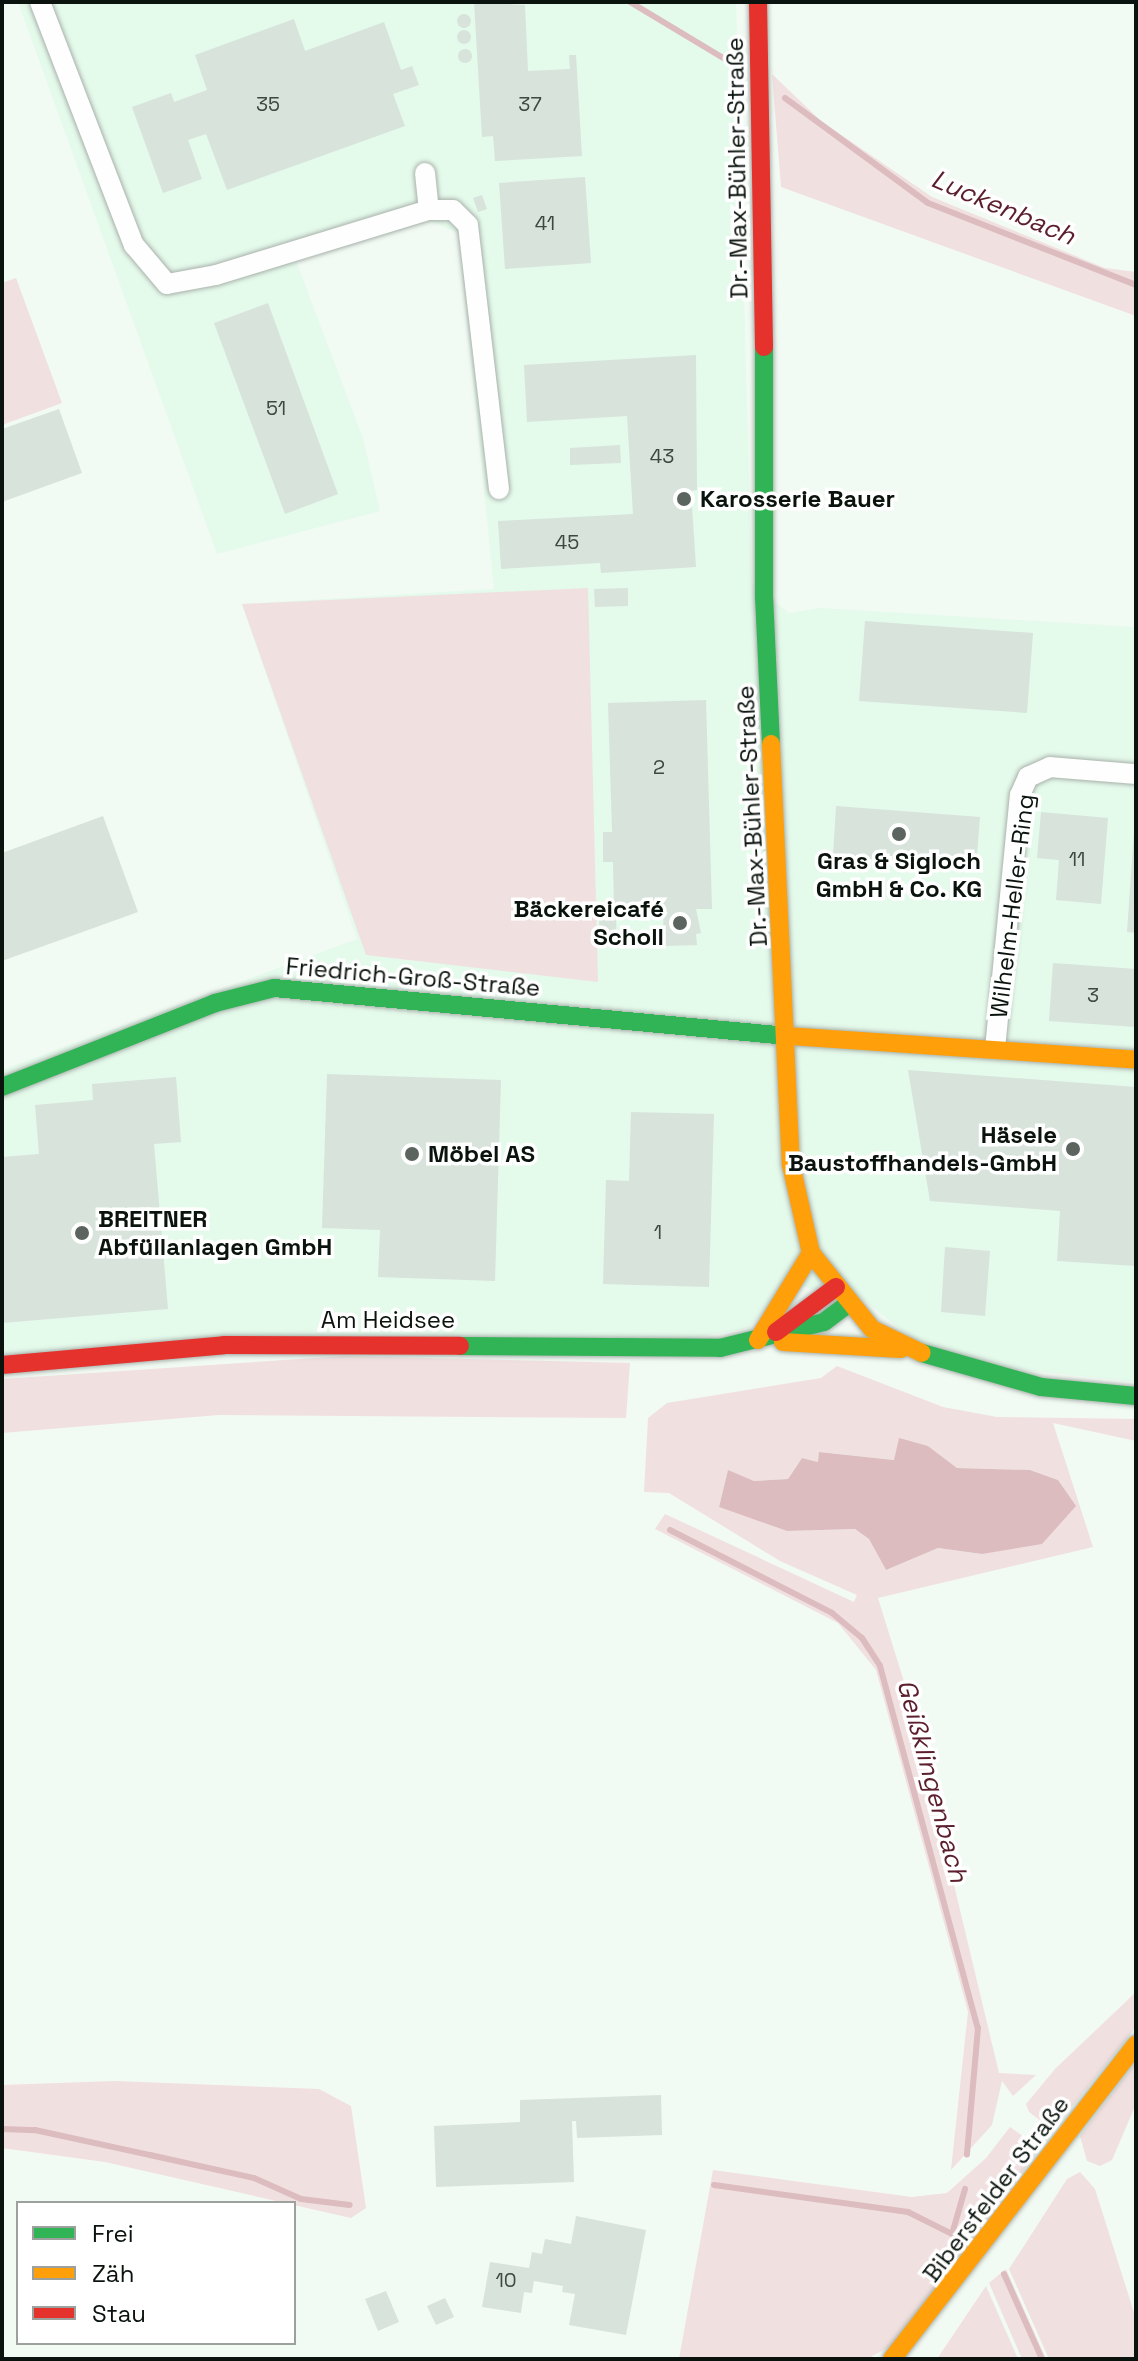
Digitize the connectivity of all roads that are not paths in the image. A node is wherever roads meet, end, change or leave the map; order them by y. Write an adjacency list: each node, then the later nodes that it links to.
1 (40, 2): 4 (street)
2 (758, 2): 7 (street, Dr.-Max-Bühler-Straße)
3 (425, 173): 4 (street)
4 (429, 210): 5 (street)
5 (499, 489)
6 (1136, 774): 8 (street, Wilhelm-Heller-Ring)
7 (788, 1036): 8 (street, Wilhelm-Heller-Ring); 10 (street, Friedrich-Groß-Straße); 11 (street, Dr.-Max-Bühler-Straße)
8 (995, 1049): 9 (street, Wilhelm-Heller-Ring)
9 (1136, 1060)
10 (2, 1087)
11 (811, 1253): 12 (street, Dr.-Max-Bühler-Straße); 14 (street)
12 (836, 1287): 13 (street, Dr.-Max-Bühler-Straße); 14 (street, Am Heidsee)
13 (848, 1304): 14 (street, Am Heidsee); 15 (street, Dr.-Max-Bühler-Straße)
14 (766, 1338): 15 (street); 16 (street, Am Heidsee)
15 (911, 1350): 17 (street, Dr.-Max-Bühler-Straße)
16 (2, 1365)
17 (1136, 1396)
18 (1136, 2045): 19 (street, Bibersfelder Straße)
19 (892, 2359)

